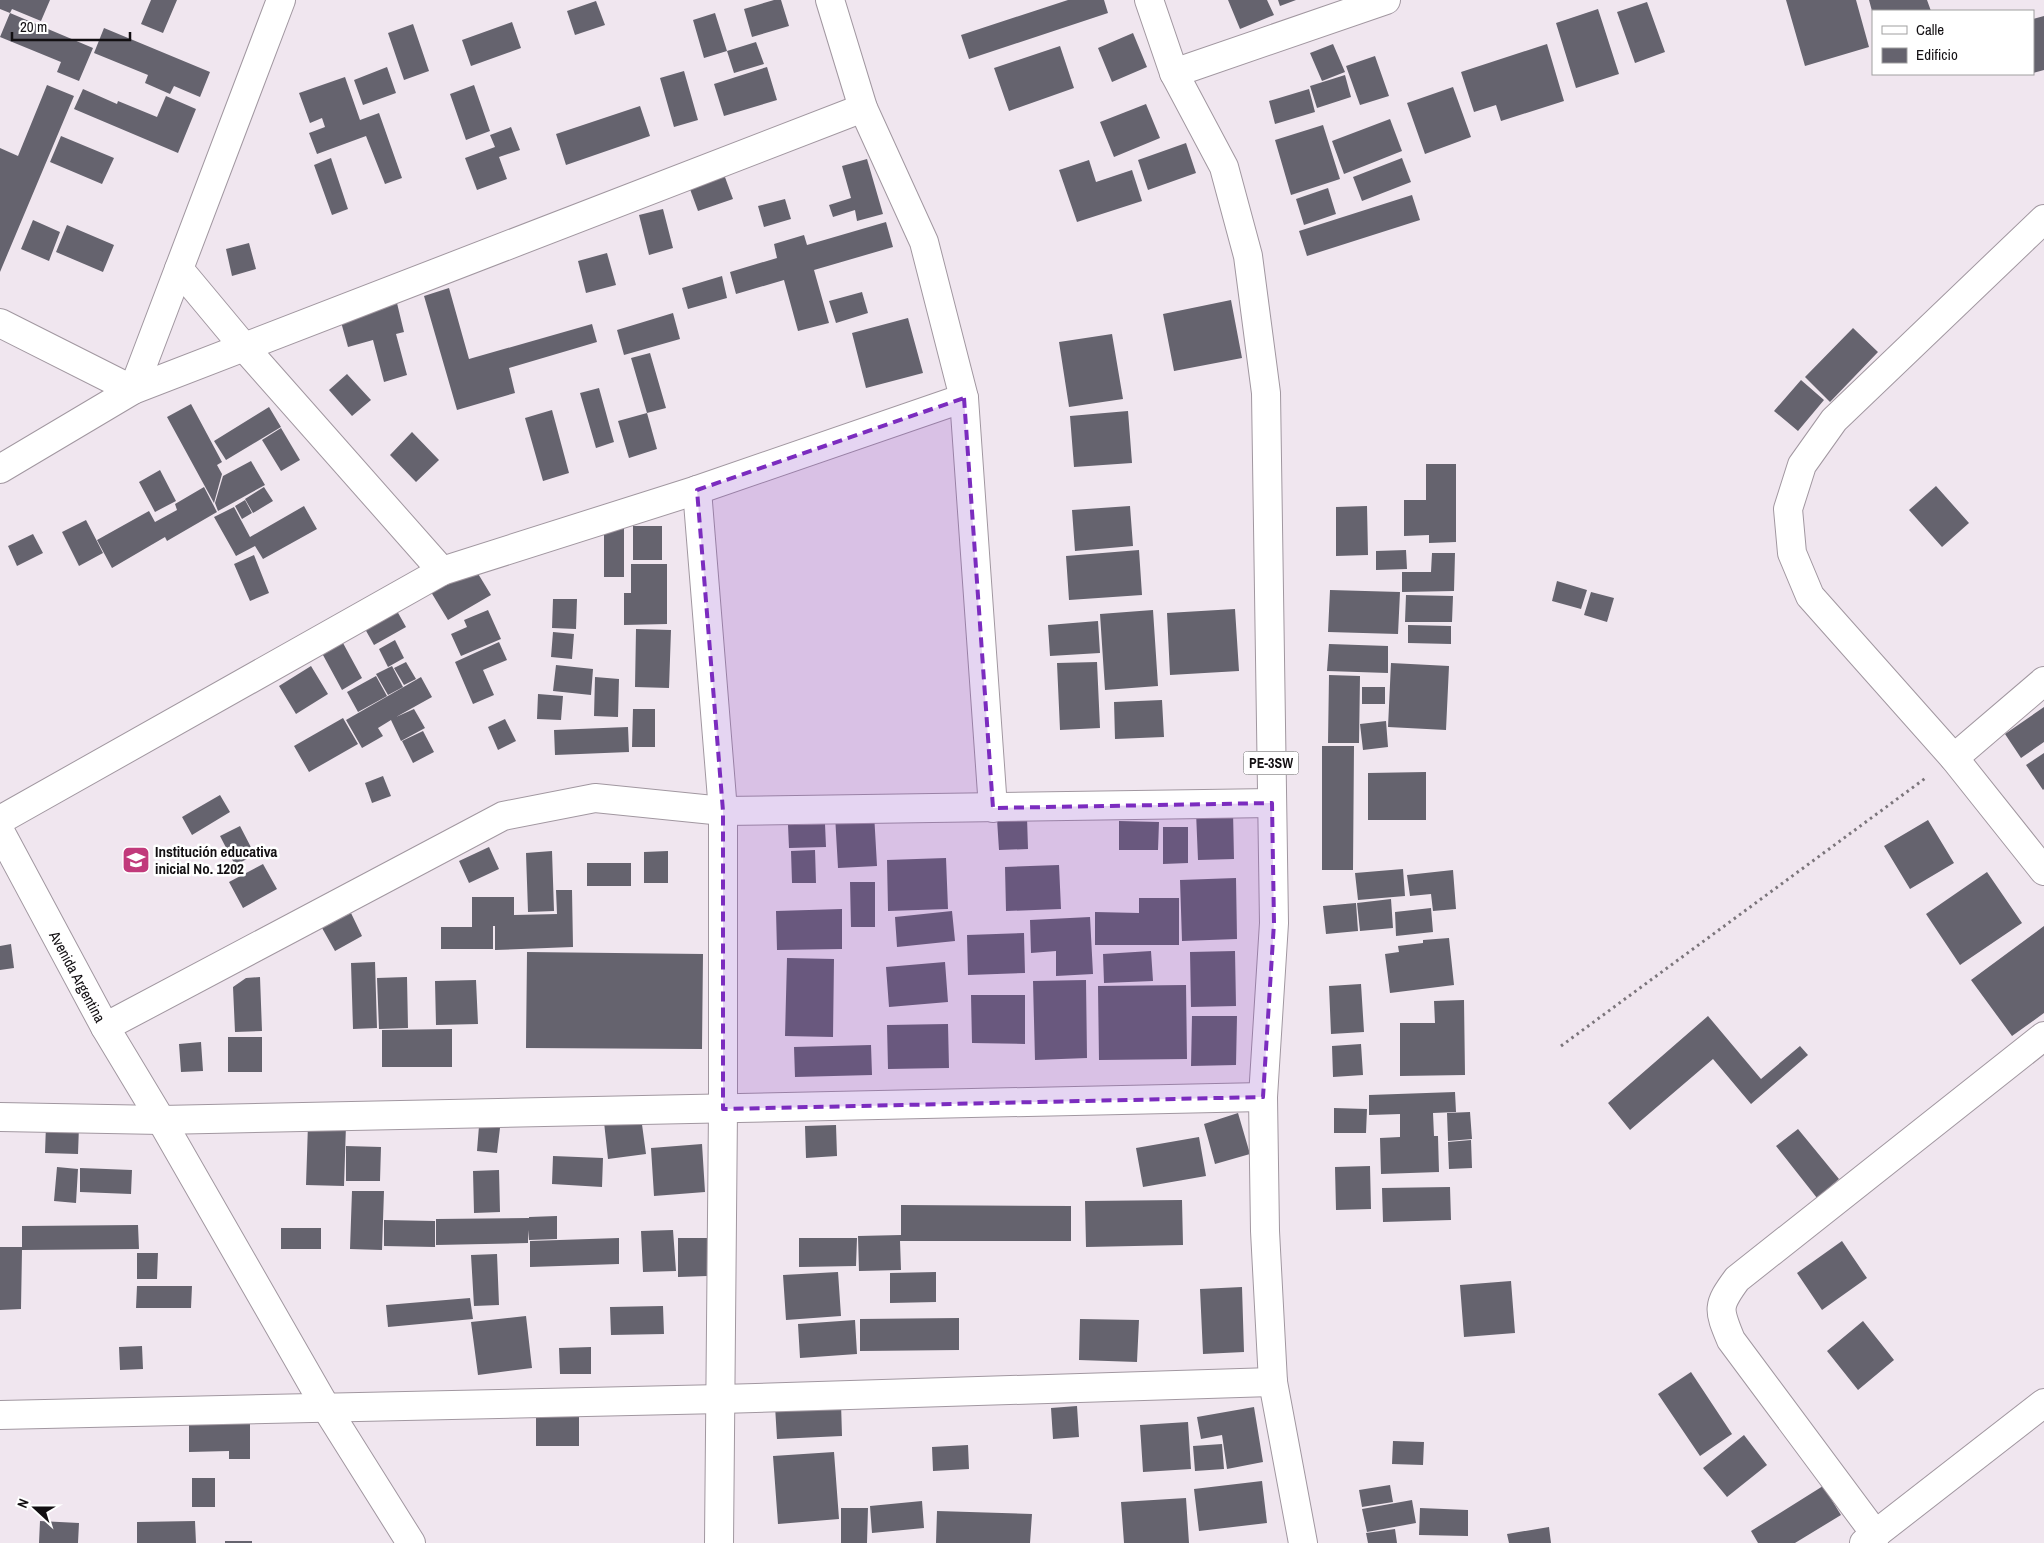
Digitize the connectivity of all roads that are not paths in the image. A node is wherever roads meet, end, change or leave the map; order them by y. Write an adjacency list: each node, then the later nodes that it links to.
1 (281, 0): 8 (street)
2 (830, 0): 6 (street)
3 (1149, 0): 5 (street, PE-3SW)
4 (1386, 0): 5 (street)
5 (1174, 73): 18 (street, PE-3SW)
6 (863, 108): 10 (street); 12 (street)
7 (2044, 219): 17 (street)
8 (179, 269): 10 (street); 11 (street)
9 (0, 323): 11 (street)
10 (244, 347): 11 (street); 15 (street)
11 (133, 390): 13 (street)
12 (964, 398): 14 (street); 19 (street)
13 (0, 469)
14 (697, 490): 15 (street); 20 (street)
15 (442, 571): 21 (street)
16 (2044, 681): 17 (street)
17 (1954, 758): 23 (street)
18 (1272, 803): 19 (street); 26 (street, PE-3SW)
19 (992, 808): 20 (street)
20 (723, 811): 24 (street); 27 (street)
21 (0, 820)
22 (0, 831): 24 (street, Avenida Argentina)
23 (2044, 871)
24 (105, 1027): 29 (street, Avenida Argentina)
25 (2044, 1036): 35 (street)
26 (1263, 1097): 27 (street); 30 (street, PE-3SW)
27 (723, 1109): 29 (street); 31 (street)
28 (0, 1117): 29 (street)
29 (161, 1120): 33 (street, Avenida Argentina)
30 (1273, 1382): 31 (street); 38 (street, PE-3SW)
31 (721, 1399): 33 (street); 37 (street)
32 (2044, 1404): 35 (street)
33 (325, 1406): 34 (street); 36 (street, Avenida Argentina)
34 (0, 1414)
35 (1870, 1539)
36 (411, 1543)
37 (719, 1543)
38 (1303, 1543)

